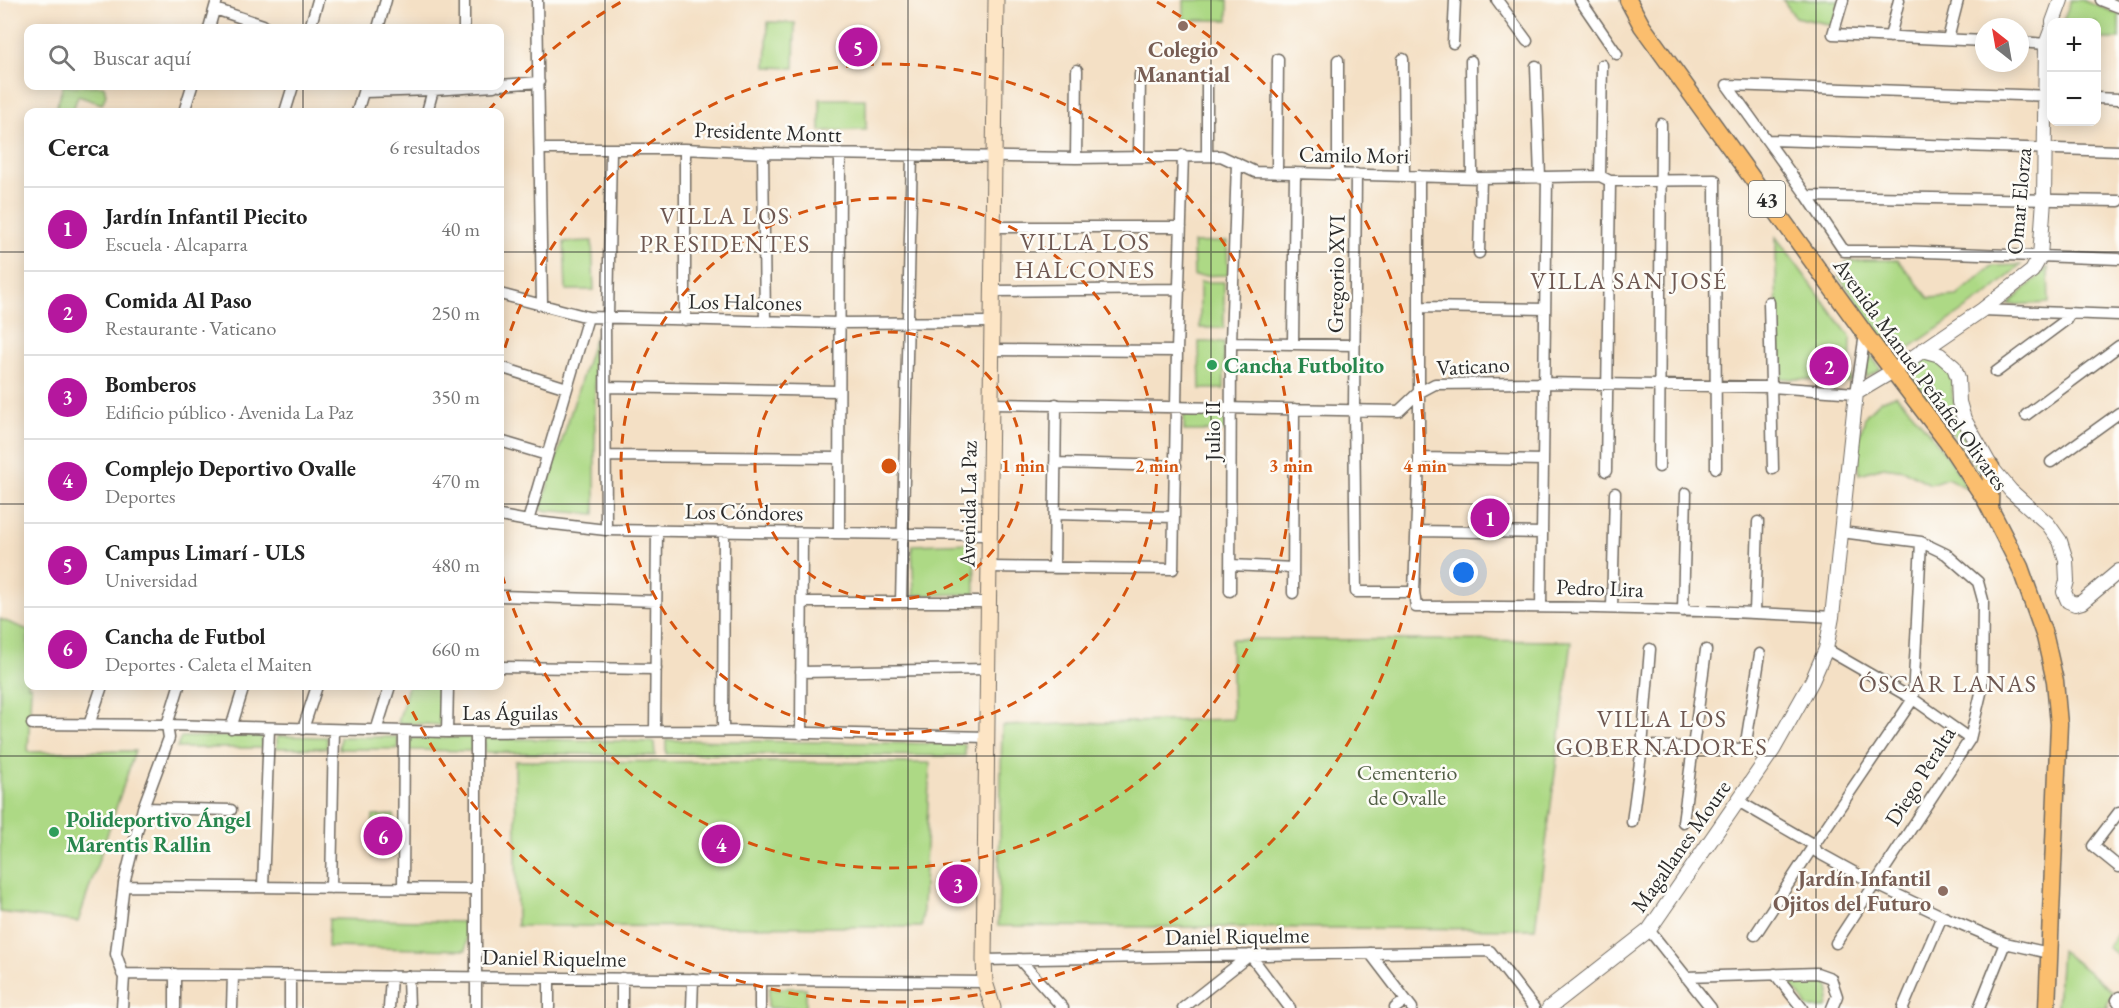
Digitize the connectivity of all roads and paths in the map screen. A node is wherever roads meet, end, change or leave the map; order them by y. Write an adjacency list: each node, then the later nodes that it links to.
1 (318, 0): 21 (street)
2 (386, 0): 22 (street)
3 (464, 0): 23 (street)
4 (537, 0): 43 (street)
5 (996, 0): 68 (main road, Avenida La Paz)
6 (1455, 0): 29 (street)
7 (1497, 0): 27 (street)
8 (1580, 0): 32 (street)
9 (1616, 0): 24 (main road, Avenida Manuel Peñafiel Olivares / 43)
10 (1628, 0): 24 (main road, Avenida Manuel Peñafiel Olivares / 43)
11 (1843, 0): 25 (street)
12 (1899, 0): 25 (street)
13 (1958, 0): 26 (street)
14 (2061, 0): 18 (street)
15 (2101, 0): 17 (street)
16 (216, 4): 19 (street); 20 (street)
17 (2119, 7)
18 (2054, 18)
19 (210, 24)
20 (261, 24)
21 (311, 24)
22 (379, 24)
23 (464, 24)
24 (1642, 26): 108 (main road, Avenida Manuel Peñafiel Olivares / 43)
25 (1890, 37): 26 (street)
26 (1948, 39): 28 (street)
27 (1527, 40)
28 (1975, 40)
29 (1453, 43)
30 (2029, 43): 31 (street)
31 (2046, 44): 40 (street, Omar Elorza)
32 (1617, 54)
33 (1278, 59): 73 (street)
34 (1403, 59): 77 (street)
35 (1338, 60): 75 (street)
36 (1471, 62): 79 (street)
37 (1602, 64): 81 (street)
38 (1536, 66): 80 (street, Pedro Lira)
39 (1077, 70): 71 (street)
40 (2048, 72)
41 (1140, 74): 70 (street)
42 (1207, 80): 69 (street)
43 (539, 82): 44 (street); 59 (street)
44 (504, 85)
45 (191, 90): 52 (street)
46 (292, 90): 53 (street)
47 (364, 90): 54 (street)
48 (433, 90): 55 (street)
49 (2047, 96): 58 (street)
50 (2101, 98): 51 (street)
51 (2119, 99)
52 (185, 108)
53 (286, 108)
54 (358, 108)
55 (428, 108)
56 (2047, 122): 62 (street, Omar Elorza)
57 (1661, 124): 82 (street)
58 (1768, 140): 62 (street); 83 (street)
59 (541, 149): 60 (street, Presidente Montt); 95 (street)
60 (611, 149): 61 (street, Presidente Montt); 102 (street)
61 (685, 149): 64 (street, Presidente Montt); 103 (street)
62 (2045, 149): 63 (street); 84 (street, Omar Elorza)
63 (2119, 151)
64 (763, 153): 65 (street, Presidente Montt); 104 (street)
65 (840, 154): 66 (street, Presidente Montt); 106 (street)
66 (912, 155): 68 (street, Presidente Montt); 107 (street)
67 (1183, 155): 69 (street, Camilo Mori); 70 (street, Camilo Mori); 87 (street)
68 (994, 156): 71 (street, Camilo Mori); 86 (main road, Avenida La Paz)
69 (1207, 156): 72 (street, Camilo Mori)
70 (1139, 157): 71 (street, Camilo Mori)
71 (1076, 158)
72 (1237, 163): 73 (street, Camilo Mori); 109 (street, Julio II)
73 (1278, 173): 74 (street, Camilo Mori)
74 (1295, 173): 75 (street, Camilo Mori); 110 (street)
75 (1338, 174): 76 (street, Camilo Mori)
76 (1356, 174): 77 (street, Camilo Mori); 111 (street, Gregorio XVI)
77 (1404, 175): 78 (street, Camilo Mori)
78 (1419, 176): 79 (street, Camilo Mori); 96 (street)
79 (1477, 177): 80 (street, Camilo Mori); 88 (street)
80 (1544, 178): 81 (street, Camilo Mori); 97 (street, Pedro Lira)
81 (1605, 178): 82 (street, Camilo Mori); 120 (street)
82 (1660, 180): 121 (street); 122 (street, Camilo Mori)
83 (1807, 196): 84 (street); 89 (street)
84 (2044, 199): 85 (street); 89 (street, Omar Elorza)
85 (2119, 201)
86 (993, 227): 87 (street); 92 (main road, Avenida La Paz)
87 (1181, 227): 91 (street)
88 (1479, 253)
89 (2040, 257): 90 (street); 98 (street, Omar Elorza)
90 (2119, 259)
91 (1180, 289): 92 (street); 115 (street)
92 (993, 291): 105 (main road, Avenida La Paz)
93 (504, 295): 95 (street, Los Halcones)
94 (1769, 302): 125 (street)
95 (542, 304): 101 (street, Los Halcones)
96 (1419, 307): 97 (street); 127 (street)
97 (1545, 309): 119 (street, Pedro Lira)
98 (1982, 310): 99 (street); 114 (street, Omar Elorza)
99 (2070, 313): 100 (street); 118 (street)
100 (2119, 315)
101 (588, 317): 102 (street, Los Halcones); 123 (street)
102 (607, 318): 103 (street, Los Halcones); 124 (street)
103 (685, 320): 104 (street, Los Halcones)
104 (765, 321): 106 (street, Los Halcones)
105 (992, 322): 107 (street, Los Halcones); 113 (main road, Avenida La Paz)
106 (838, 323): 107 (street, Los Halcones); 126 (street)
107 (909, 324): 167 (street)
108 (1865, 334): 117 (main road, Avenida Manuel Peñafiel Olivares / 43); 128 (street)
109 (1231, 343): 110 (street); 132 (street, Julio II)
110 (1293, 344): 111 (street)
111 (1354, 345): 134 (street, Gregorio XVI)
112 (2119, 346): 136 (street)
113 (992, 350): 115 (street); 129 (main road, Avenida La Paz)
114 (1922, 350): 117 (street, Omar Elorza); 147 (street)
115 (1177, 351): 131 (street)
116 (504, 368): 123 (street)
117 (1893, 371): 128 (street, Omar Elorza); 153 (main road, Avenida Manuel Peñafiel Olivares / 43)
118 (1996, 372)
119 (1544, 383): 120 (street, Vaticano); 127 (street, Vaticano); 142 (street, Pedro Lira)
120 (1606, 384): 121 (street, Vaticano); 150 (street)
121 (1659, 385): 122 (street, Vaticano); 146 (street)
122 (1717, 386): 125 (street, Vaticano); 148 (street)
123 (567, 387): 138 (street)
124 (606, 387): 126 (street); 139 (street)
125 (1771, 387): 128 (street, Vaticano); 149 (street)
126 (838, 391): 140 (street)
127 (1418, 393): 134 (street, Vaticano); 141 (street)
128 (1856, 393): 163 (street, Magallanes Moure)
129 (992, 404): 130 (street, Vaticano); 168 (main road, Avenida La Paz)
130 (1056, 404): 131 (street, Vaticano); 144 (street)
131 (1177, 408): 132 (street, Vaticano); 145 (street)
132 (1231, 408): 133 (street, Vaticano); 170 (street, Julio II)
133 (1294, 409): 134 (street, Vaticano); 173 (street)
134 (1354, 409): 176 (street, Gregorio XVI)
135 (2119, 413): 143 (street)
136 (2026, 415)
137 (504, 442): 138 (street)
138 (548, 455): 157 (street)
139 (606, 456): 140 (street); 159 (street)
140 (839, 458): 165 (street)
141 (1419, 459): 142 (street); 162 (street)
142 (1543, 460): 166 (street, Pedro Lira)
143 (2051, 462)
144 (1056, 463): 145 (street); 154 (street)
145 (1176, 465): 156 (street)
146 (1659, 467)
147 (1991, 467): 153 (main road); 174 (street)
148 (1716, 468)
149 (1773, 470)
150 (1606, 471)
151 (1615, 493): 184 (street)
152 (1686, 493): 185 (street)
153 (1990, 509): 244 (main road, Avenida Manuel Peñafiel Olivares / 43)
154 (1055, 514): 156 (street); 172 (street)
155 (504, 517): 157 (street, Los Cóndores)
156 (1174, 517): 172 (street)
157 (528, 521): 159 (street, Los Cóndores)
158 (1758, 522): 186 (street)
159 (606, 530): 160 (street, Los Cóndores)
160 (657, 530): 161 (street, Los Cóndores); 179 (street)
161 (724, 531): 164 (street, Los Cóndores); 213 (street)
162 (1417, 531): 166 (street); 176 (street)
163 (1841, 532): 169 (street, Diego Peralta); 187 (street, Magallanes Moure)
164 (802, 533): 165 (street, Los Cóndores); 181 (street)
165 (839, 533): 167 (street, Los Cóndores)
166 (1542, 533): 183 (street, Pedro Lira)
167 (902, 534): 168 (street, Los Cóndores); 180 (street)
168 (990, 535): 171 (main road, Avenida La Paz)
169 (1921, 542): 202 (street); 218 (street, Diego Peralta)
170 (1231, 565): 173 (street); 175 (street, Julio II)
171 (990, 567): 172 (street); 182 (main road, Avenida La Paz)
172 (1054, 568)
173 (1293, 568): 177 (street)
174 (2119, 571)
175 (1230, 591)
176 (1414, 592): 183 (street)
177 (1293, 593)
178 (504, 596): 179 (street)
179 (657, 601): 193 (street)
180 (902, 601): 181 (street); 182 (street)
181 (802, 602): 195 (street)
182 (989, 602): 194 (main road, Avenida La Paz)
183 (1541, 606): 184 (street, Pedro Lira)
184 (1612, 608): 185 (street, Pedro Lira)
185 (1683, 611): 186 (street, Pedro Lira)
186 (1755, 612): 187 (street, Pedro Lira)
187 (1832, 616): 189 (street, Magallanes Moure)
188 (1650, 649): 220 (street)
189 (1826, 649): 202 (street); 223 (street, Magallanes Moure)
190 (1706, 650): 221 (street)
191 (1760, 654): 222 (street)
192 (504, 667): 193 (street)
193 (656, 669): 212 (street)
194 (989, 669): 195 (street); 217 (main road, Avenida La Paz)
195 (801, 672): 216 (street)
196 (101, 690): 204 (street)
197 (178, 690): 205 (street)
198 (243, 690): 206 (street)
199 (316, 690): 208 (street)
200 (389, 690): 210 (street)
201 (448, 690): 214 (street)
202 (1913, 699): 218 (street); 230 (street)
203 (32, 724): 204 (street, Las Águilas)
204 (89, 725): 205 (street, Las Águilas)
205 (166, 725): 206 (street, Las Águilas); 225 (street)
206 (231, 728): 207 (street, Las Águilas)
207 (269, 729): 208 (street, Las Águilas); 234 (street)
208 (303, 729): 209 (street, Las Águilas)
209 (334, 730): 210 (street, Las Águilas); 235 (street)
210 (376, 731): 211 (street, Las Águilas)
211 (404, 731): 214 (street, Las Águilas); 236 (street)
212 (655, 731): 213 (street, Las Águilas); 215 (street, Las Águilas)
213 (723, 731): 216 (street, Las Águilas)
214 (447, 732): 215 (street, Las Águilas)
215 (477, 732): 237 (street)
216 (801, 734): 217 (street, Las Águilas)
217 (988, 737): 247 (main road, Avenida La Paz)
218 (1970, 739): 232 (street, Diego Peralta)
219 (1618, 745): 220 (street)
220 (1642, 747): 221 (street); 228 (street)
221 (1693, 748): 222 (street); 229 (street)
222 (1745, 749): 223 (street)
223 (1773, 750): 224 (street, Magallanes Moure)
224 (1738, 801): 230 (street); 239 (street, Magallanes Moure)
225 (144, 808): 226 (street); 233 (street)
226 (231, 810)
227 (2119, 812): 231 (street)
228 (1632, 822)
229 (1683, 822)
230 (1814, 844): 232 (street); 240 (street)
231 (2119, 867)
232 (1875, 884): 238 (street); 241 (street, Diego Peralta)
233 (124, 886): 234 (street); 248 (street)
234 (263, 886): 235 (street)
235 (331, 888): 236 (street)
236 (403, 888): 237 (street)
237 (476, 889): 255 (street)
238 (1942, 916): 242 (street); 285 (street)
239 (1649, 930): 256 (street); 282 (street, Magallanes Moure)
240 (1755, 935)
241 (1836, 943)
242 (2005, 943): 244 (street); 286 (street)
243 (1370, 953): 245 (street, Daniel Riquelme); 262 (street); 281 (street, Daniel Riquelme)
244 (2049, 953): 287 (main road, Avenida Manuel Peñafiel Olivares / 43)
245 (1250, 955): 246 (street, Daniel Riquelme); 264 (street); 279 (street)
246 (1019, 959): 247 (street, Daniel Riquelme); 278 (street)
247 (984, 960): 261 (main road, Avenida La Paz)
248 (122, 974): 249 (street, Daniel Riquelme); 265 (street)
249 (176, 974): 251 (street, Daniel Riquelme); 266 (street)
250 (1775, 974): 256 (street); 283 (street); 284 (street)
251 (233, 975): 252 (street, Daniel Riquelme); 267 (street)
252 (290, 975): 253 (street, Daniel Riquelme); 268 (street)
253 (391, 976): 254 (street, Daniel Riquelme); 269 (street)
254 (408, 976): 255 (street, Daniel Riquelme); 270 (street)
255 (476, 977): 257 (street, Daniel Riquelme); 271 (street)
256 (1686, 977): 263 (street)
257 (549, 978): 258 (street, Daniel Riquelme); 272 (street)
258 (622, 978): 259 (street, Daniel Riquelme); 273 (street)
259 (693, 979): 260 (street, Daniel Riquelme); 274 (street)
260 (760, 980): 261 (street, Daniel Riquelme); 275 (street)
261 (985, 982): 276 (street); 277 (main road, Avenida La Paz)
262 (1409, 1004): 280 (street)
263 (1705, 1006)
264 (1185, 1007)
265 (122, 1008)
266 (175, 1008)
267 (232, 1008)
268 (290, 1008)
269 (390, 1008)
270 (409, 1008)
271 (476, 1008)
272 (549, 1008)
273 (622, 1008)
274 (692, 1008)
275 (760, 1008)
276 (984, 1008)
277 (993, 1008)
278 (1063, 1008)
279 (1290, 1008)
280 (1395, 1008)
281 (1534, 1008)
282 (1549, 1008)
283 (1802, 1008)
284 (1832, 1008)
285 (1903, 1008)
286 (1979, 1008)
287 (2047, 1008)

